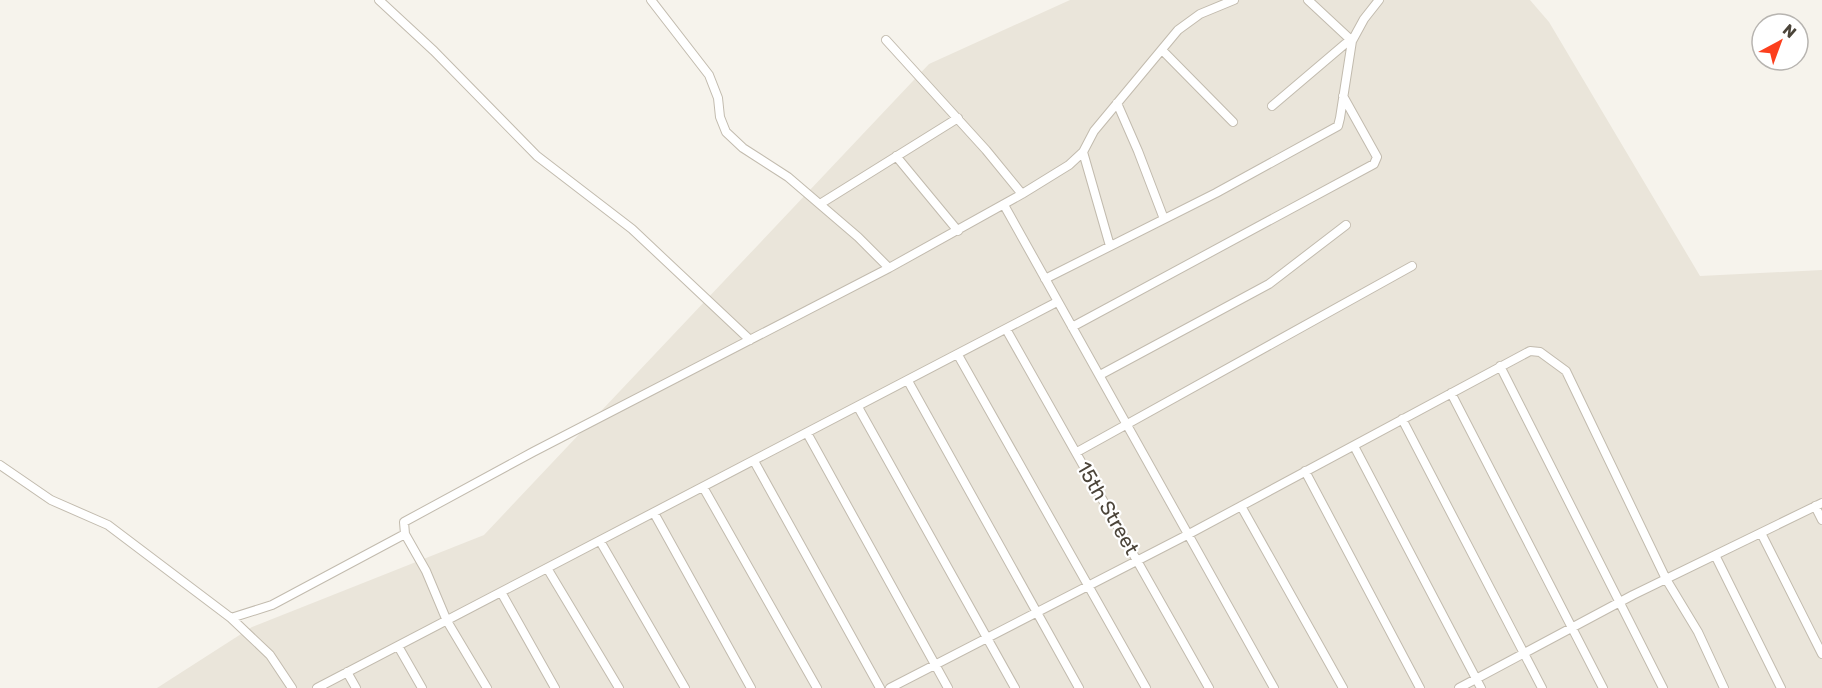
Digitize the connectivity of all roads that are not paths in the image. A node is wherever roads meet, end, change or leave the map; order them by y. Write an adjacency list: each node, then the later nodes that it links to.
1 (379, 0): 29 (street)
2 (651, 0): 17 (street)
3 (1234, 0): 8 (street)
4 (1308, 0): 7 (street)
5 (1379, 0): 7 (street)
6 (886, 40): 12 (street)
7 (1352, 41): 9 (street); 11 (street)
8 (1163, 51): 10 (street); 13 (street)
9 (1343, 96): 19 (street); 27 (street)
10 (1117, 103): 14 (street); 19 (street)
11 (1272, 106)
12 (958, 118): 15 (street); 16 (street)
13 (1233, 122)
14 (1083, 152): 16 (street); 22 (street)
15 (896, 156): 17 (street); 21 (street)
16 (1022, 194): 18 (street)
17 (820, 204): 24 (street)
18 (1004, 205): 21 (street); 25 (street)
19 (1164, 219): 22 (street)
20 (1346, 225): 32 (street)
21 (958, 231): 24 (street)
22 (1110, 246): 25 (street)
23 (1412, 266): 37 (street)
24 (889, 268): 29 (street)
25 (1045, 279): 26 (street)
26 (1057, 302): 27 (street); 28 (street)
27 (1072, 327): 32 (street)
28 (1006, 329): 30 (street); 40 (street, 15th Street)
29 (750, 340): 50 (street)
30 (958, 355): 33 (street); 57 (street)
31 (1500, 366): 34 (street); 56 (street); 59 (street)
32 (1100, 375): 37 (street)
33 (908, 381): 35 (street); 60 (street)
34 (1451, 393): 36 (street); 63 (street)
35 (858, 407): 38 (street); 64 (street)
36 (1402, 419): 39 (street); 66 (street)
37 (1127, 425): 40 (street); 51 (street)
38 (807, 433): 41 (street); 68 (street)
39 (1354, 446): 43 (street); 70 (street)
40 (1077, 452): 54 (street, 15th Street)
41 (754, 461): 44 (street); 82 (street)
42 (0, 465): 61 (street)
43 (1305, 471): 46 (street); 91 (street)
44 (703, 487): 47 (street); 81 (street)
45 (1819, 505): 48 (street); 49 (street)
46 (1240, 506): 51 (street); 90 (street)
47 (654, 513): 52 (street); 80 (street)
48 (1822, 520)
49 (1761, 533): 53 (street); 67 (street)
50 (405, 534): 61 (street); 62 (street)
51 (1188, 534): 54 (street); 89 (street)
52 (600, 541): 55 (street); 79 (street)
53 (1715, 555): 56 (street); 98 (street)
54 (1138, 560): 57 (street); 88 (street, 15th Street)
55 (548, 568): 58 (street); 78 (street)
56 (1666, 579): 59 (street); 97 (street)
57 (1089, 586): 60 (street); 87 (street)
58 (501, 592): 62 (street); 77 (street)
59 (1620, 602): 63 (street); 96 (street)
60 (1038, 612): 64 (street); 86 (street)
61 (231, 618): 71 (street)
62 (447, 621): 65 (street); 76 (street)
63 (1573, 628): 66 (street); 95 (street)
64 (987, 638): 68 (street); 85 (street)
65 (398, 646): 69 (street); 75 (street)
66 (1525, 653): 70 (street); 94 (street)
67 (1822, 654)
68 (935, 665): 83 (street); 84 (street)
69 (347, 672): 73 (street); 74 (street)
70 (1476, 679): 92 (street); 93 (street)
71 (290, 686): 72 (street)
72 (279, 688)
73 (317, 688)
74 (356, 688)
75 (422, 688)
76 (487, 688)
77 (555, 688)
78 (619, 688)
79 (685, 688)
80 (751, 688)
81 (817, 688)
82 (880, 688)
83 (890, 688)
84 (948, 688)
85 (1015, 688)
86 (1079, 688)
87 (1146, 688)
88 (1209, 688)
89 (1274, 688)
90 (1342, 688)
91 (1420, 688)
92 (1459, 688)
93 (1481, 688)
94 (1542, 688)
95 (1603, 688)
96 (1662, 688)
97 (1724, 688)
98 (1780, 688)

